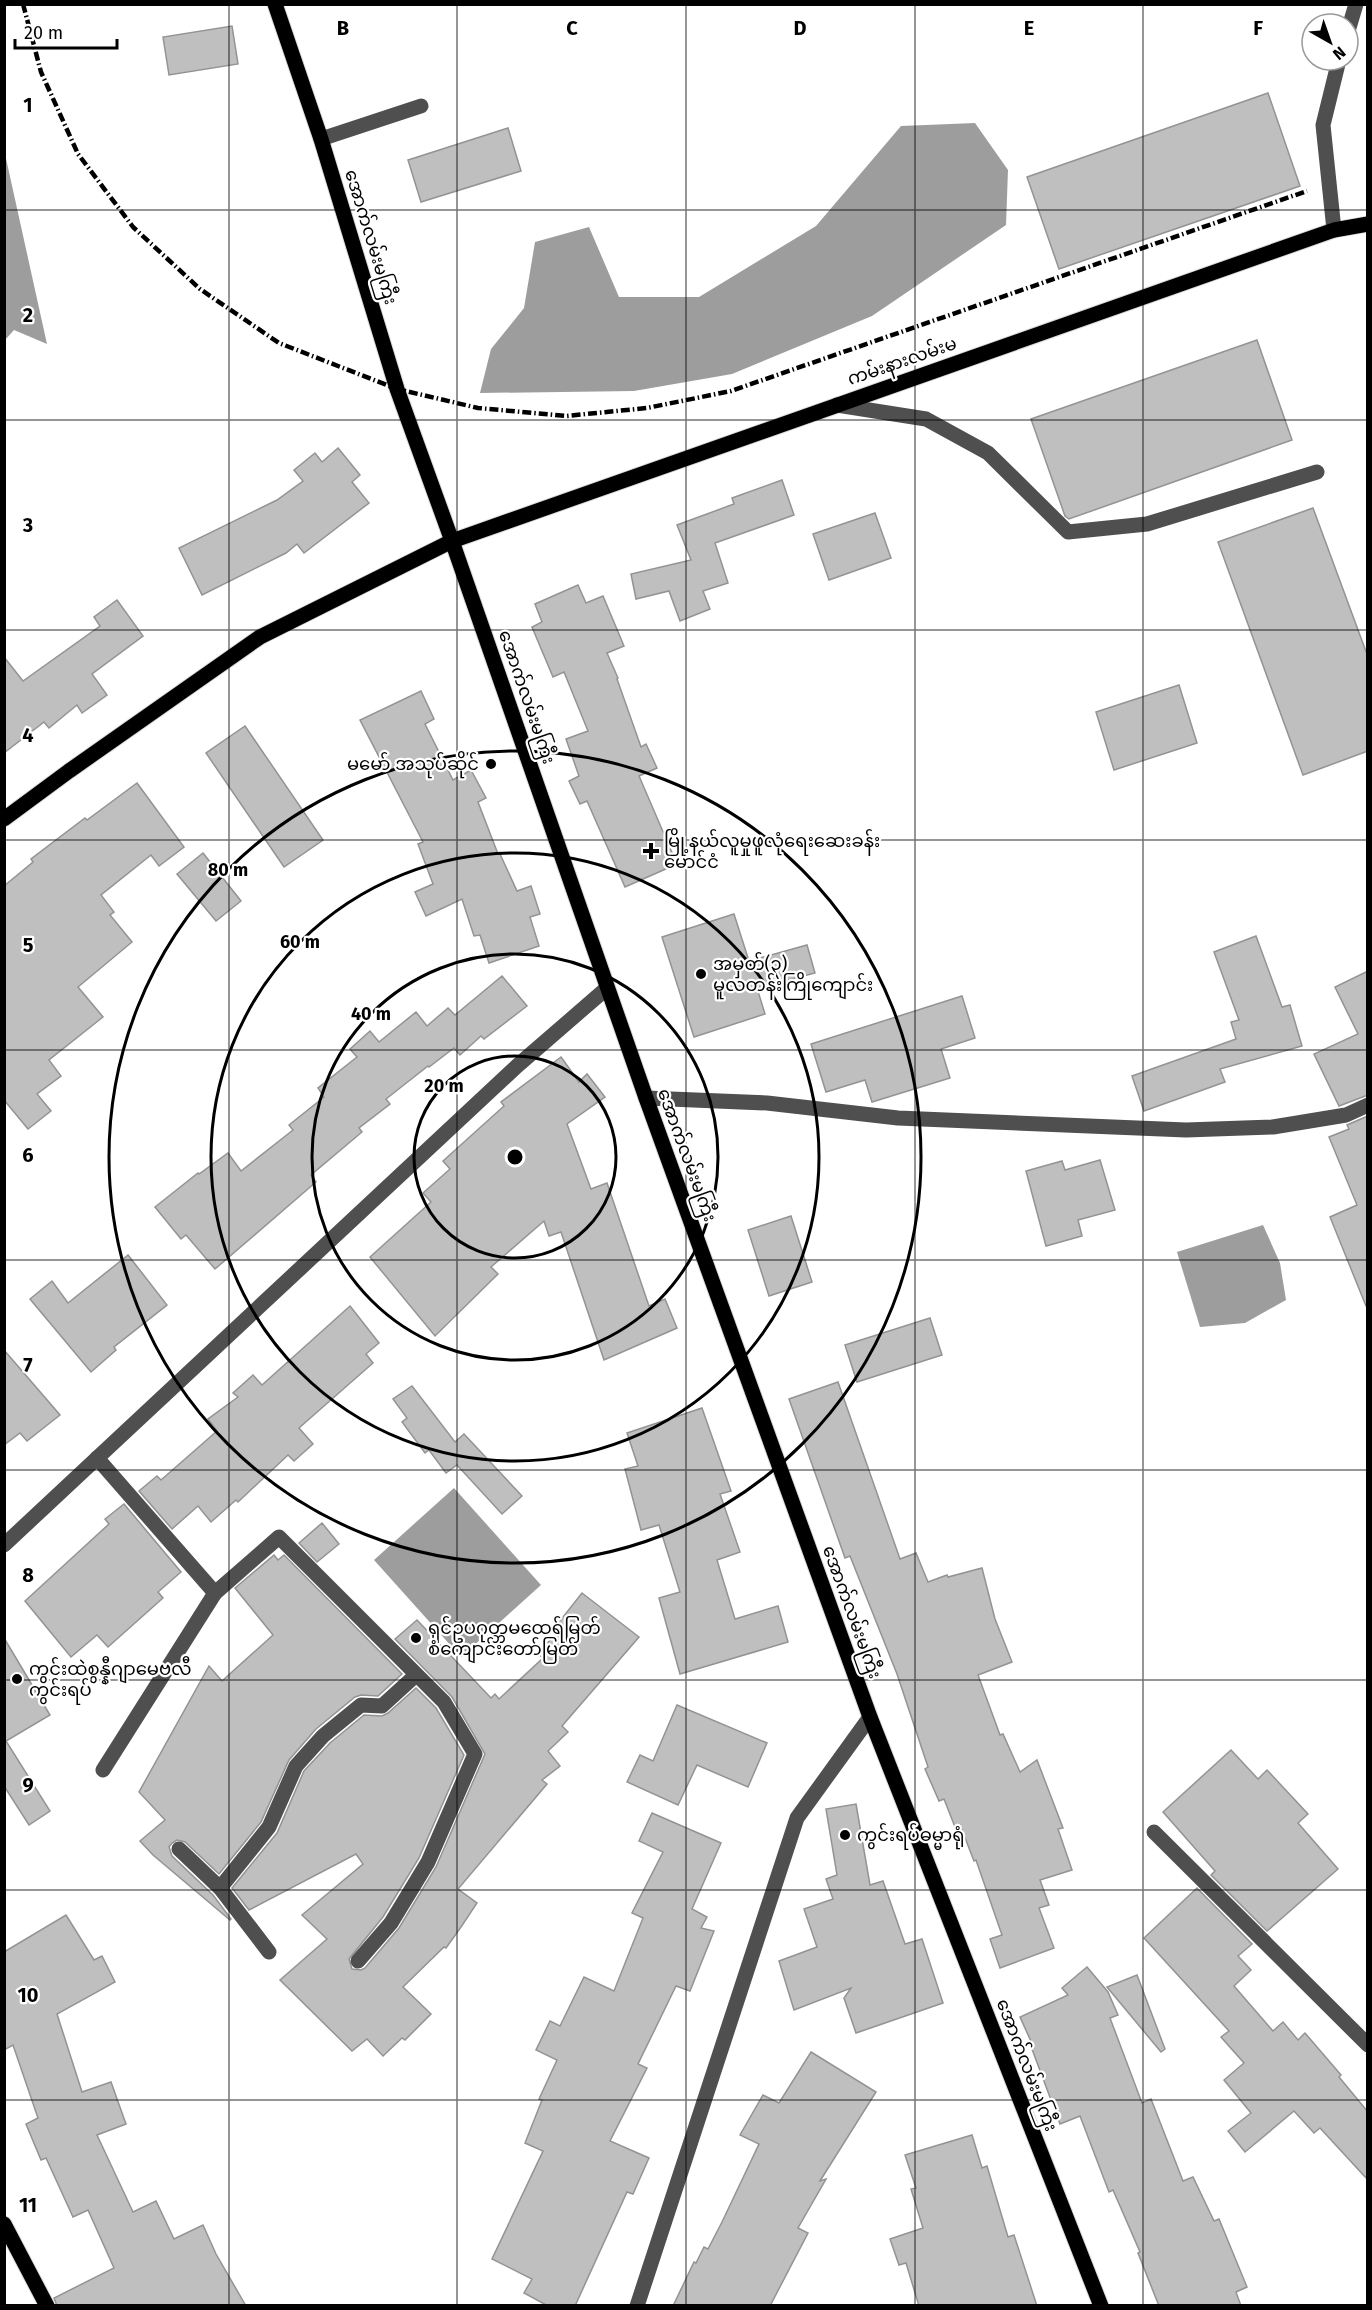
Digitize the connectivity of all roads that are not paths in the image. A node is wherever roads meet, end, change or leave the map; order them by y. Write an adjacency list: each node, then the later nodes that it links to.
1 (275, 4): 4 (main road, အောက်လမ်းမကြီး)
2 (1336, 72): 6 (street)
3 (421, 106): 4 (street)
4 (321, 139): 9 (main road, အောက်လမ်းမကြီး)
5 (1368, 224): 6 (main road, ကမ်းနားလမ်းမ)
6 (1334, 230): 7 (main road, ကမ်းနားလမ်းမ)
7 (837, 405): 8 (street); 9 (main road, ကမ်းနားလမ်းမ)
8 (1317, 472)
9 (452, 541): 10 (main road, ကမ်းနားလမ်းမ); 11 (main road, အောက်လမ်းမကြီး)
10 (4, 819)
11 (607, 988): 12 (main road, အောက်လမ်းမကြီး); 14 (street)
12 (646, 1098): 13 (street); 18 (main road, အောက်လမ်းမကြီး)
13 (1368, 1105)
14 (97, 1458): 15 (street); 16 (street)
15 (4, 1545)
16 (216, 1593): 17 (street); 19 (street)
17 (416, 1675): 22 (street); 24 (street)
18 (870, 1717): 27 (main road, အောက်လမ်းမကြီး); 29 (street)
19 (103, 1770)
20 (1154, 1833): 25 (street)
21 (179, 1849): 22 (street)
22 (220, 1888): 23 (street)
23 (269, 1952)
24 (358, 1961)
25 (1368, 2045)
26 (4, 2224): 28 (main road)
27 (1100, 2305)
28 (47, 2306)
29 (637, 2306)

